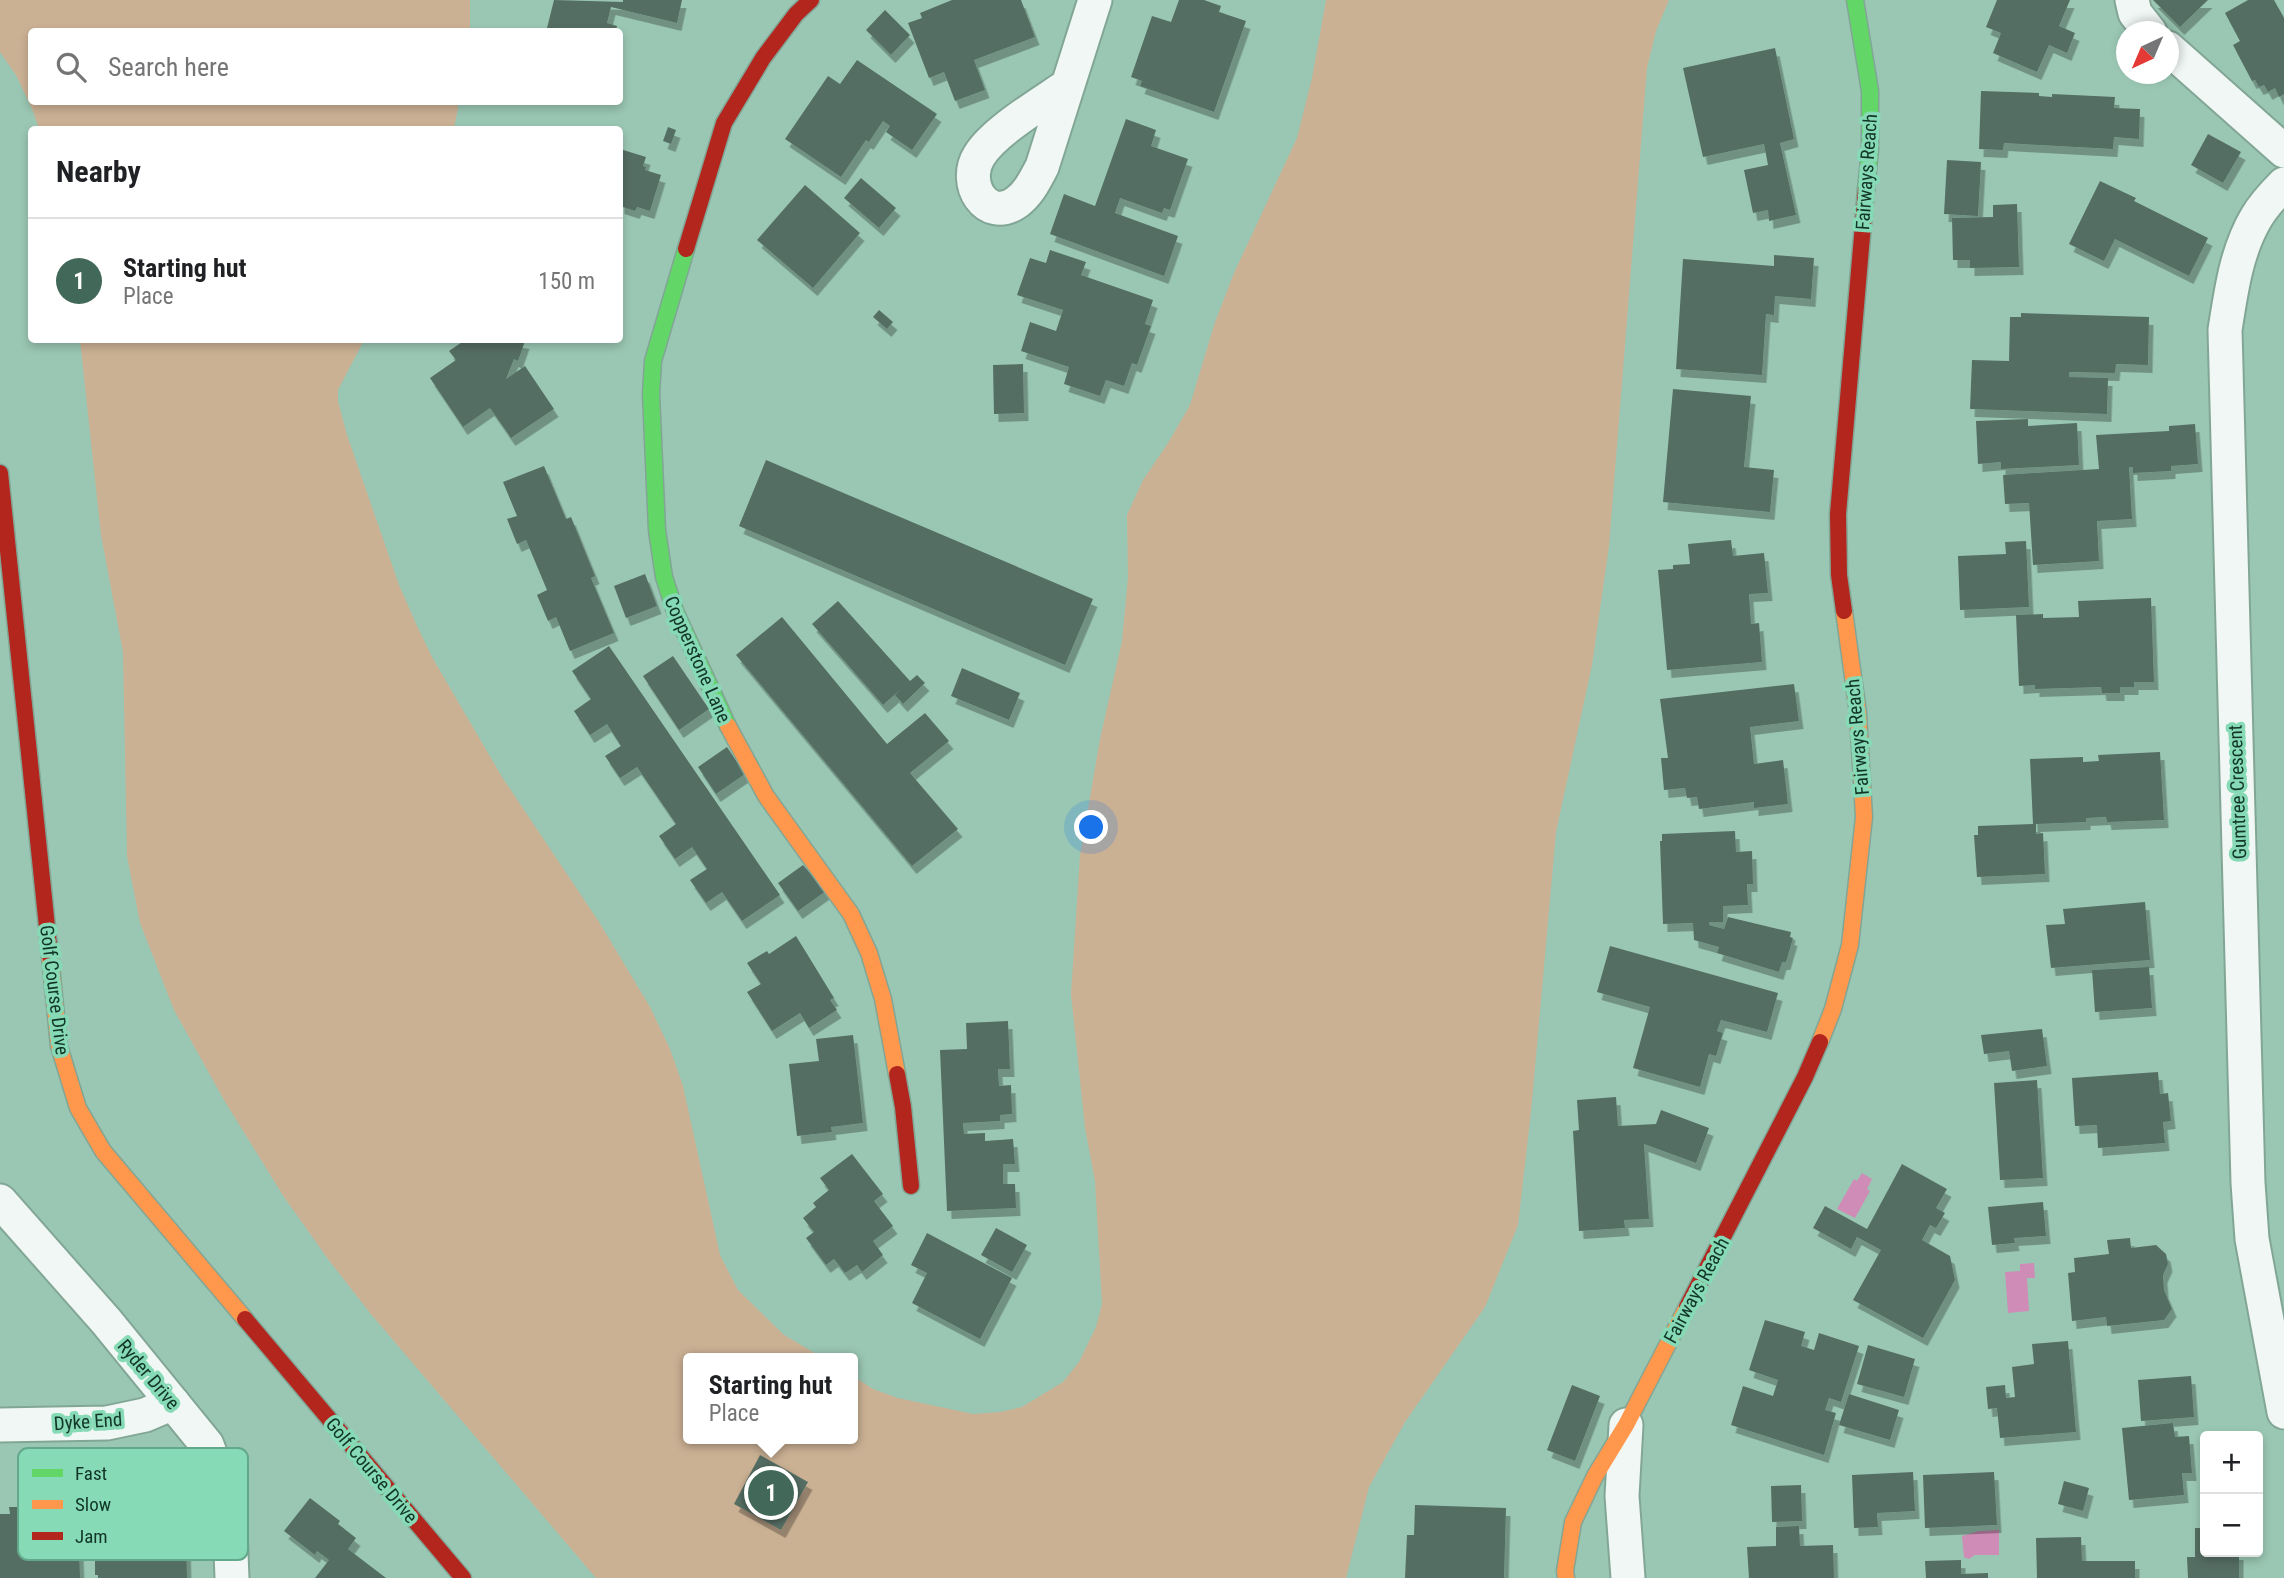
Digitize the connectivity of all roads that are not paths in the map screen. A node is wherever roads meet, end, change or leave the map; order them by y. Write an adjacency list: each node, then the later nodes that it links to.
1 (811, 0): 11 (street, Copperstone Lane)
2 (1095, 0): 7 (street)
3 (1854, 0): 16 (street, Fairways Reach)
4 (2132, 0): 5 (street)
5 (2142, 21)
6 (2179, 58): 8 (street)
7 (1068, 85)
8 (2284, 151)
9 (2284, 184): 14 (street, Gumtree Crescent)
10 (0, 473): 20 (street, Golf Course Drive)
11 (911, 1186)
12 (0, 1201): 13 (street, Ryder Drive)
13 (173, 1403): 15 (street, Dyke End); 17 (street, Ryder Drive)
14 (2284, 1412)
15 (0, 1424)
16 (1626, 1425): 21 (street, Fairways Reach); 22 (street, Fairways Reach)
17 (208, 1448)
18 (231, 1560): 19 (street, Ryder Drive)
19 (232, 1578)
20 (463, 1578)
21 (1566, 1578)
22 (1628, 1578)

